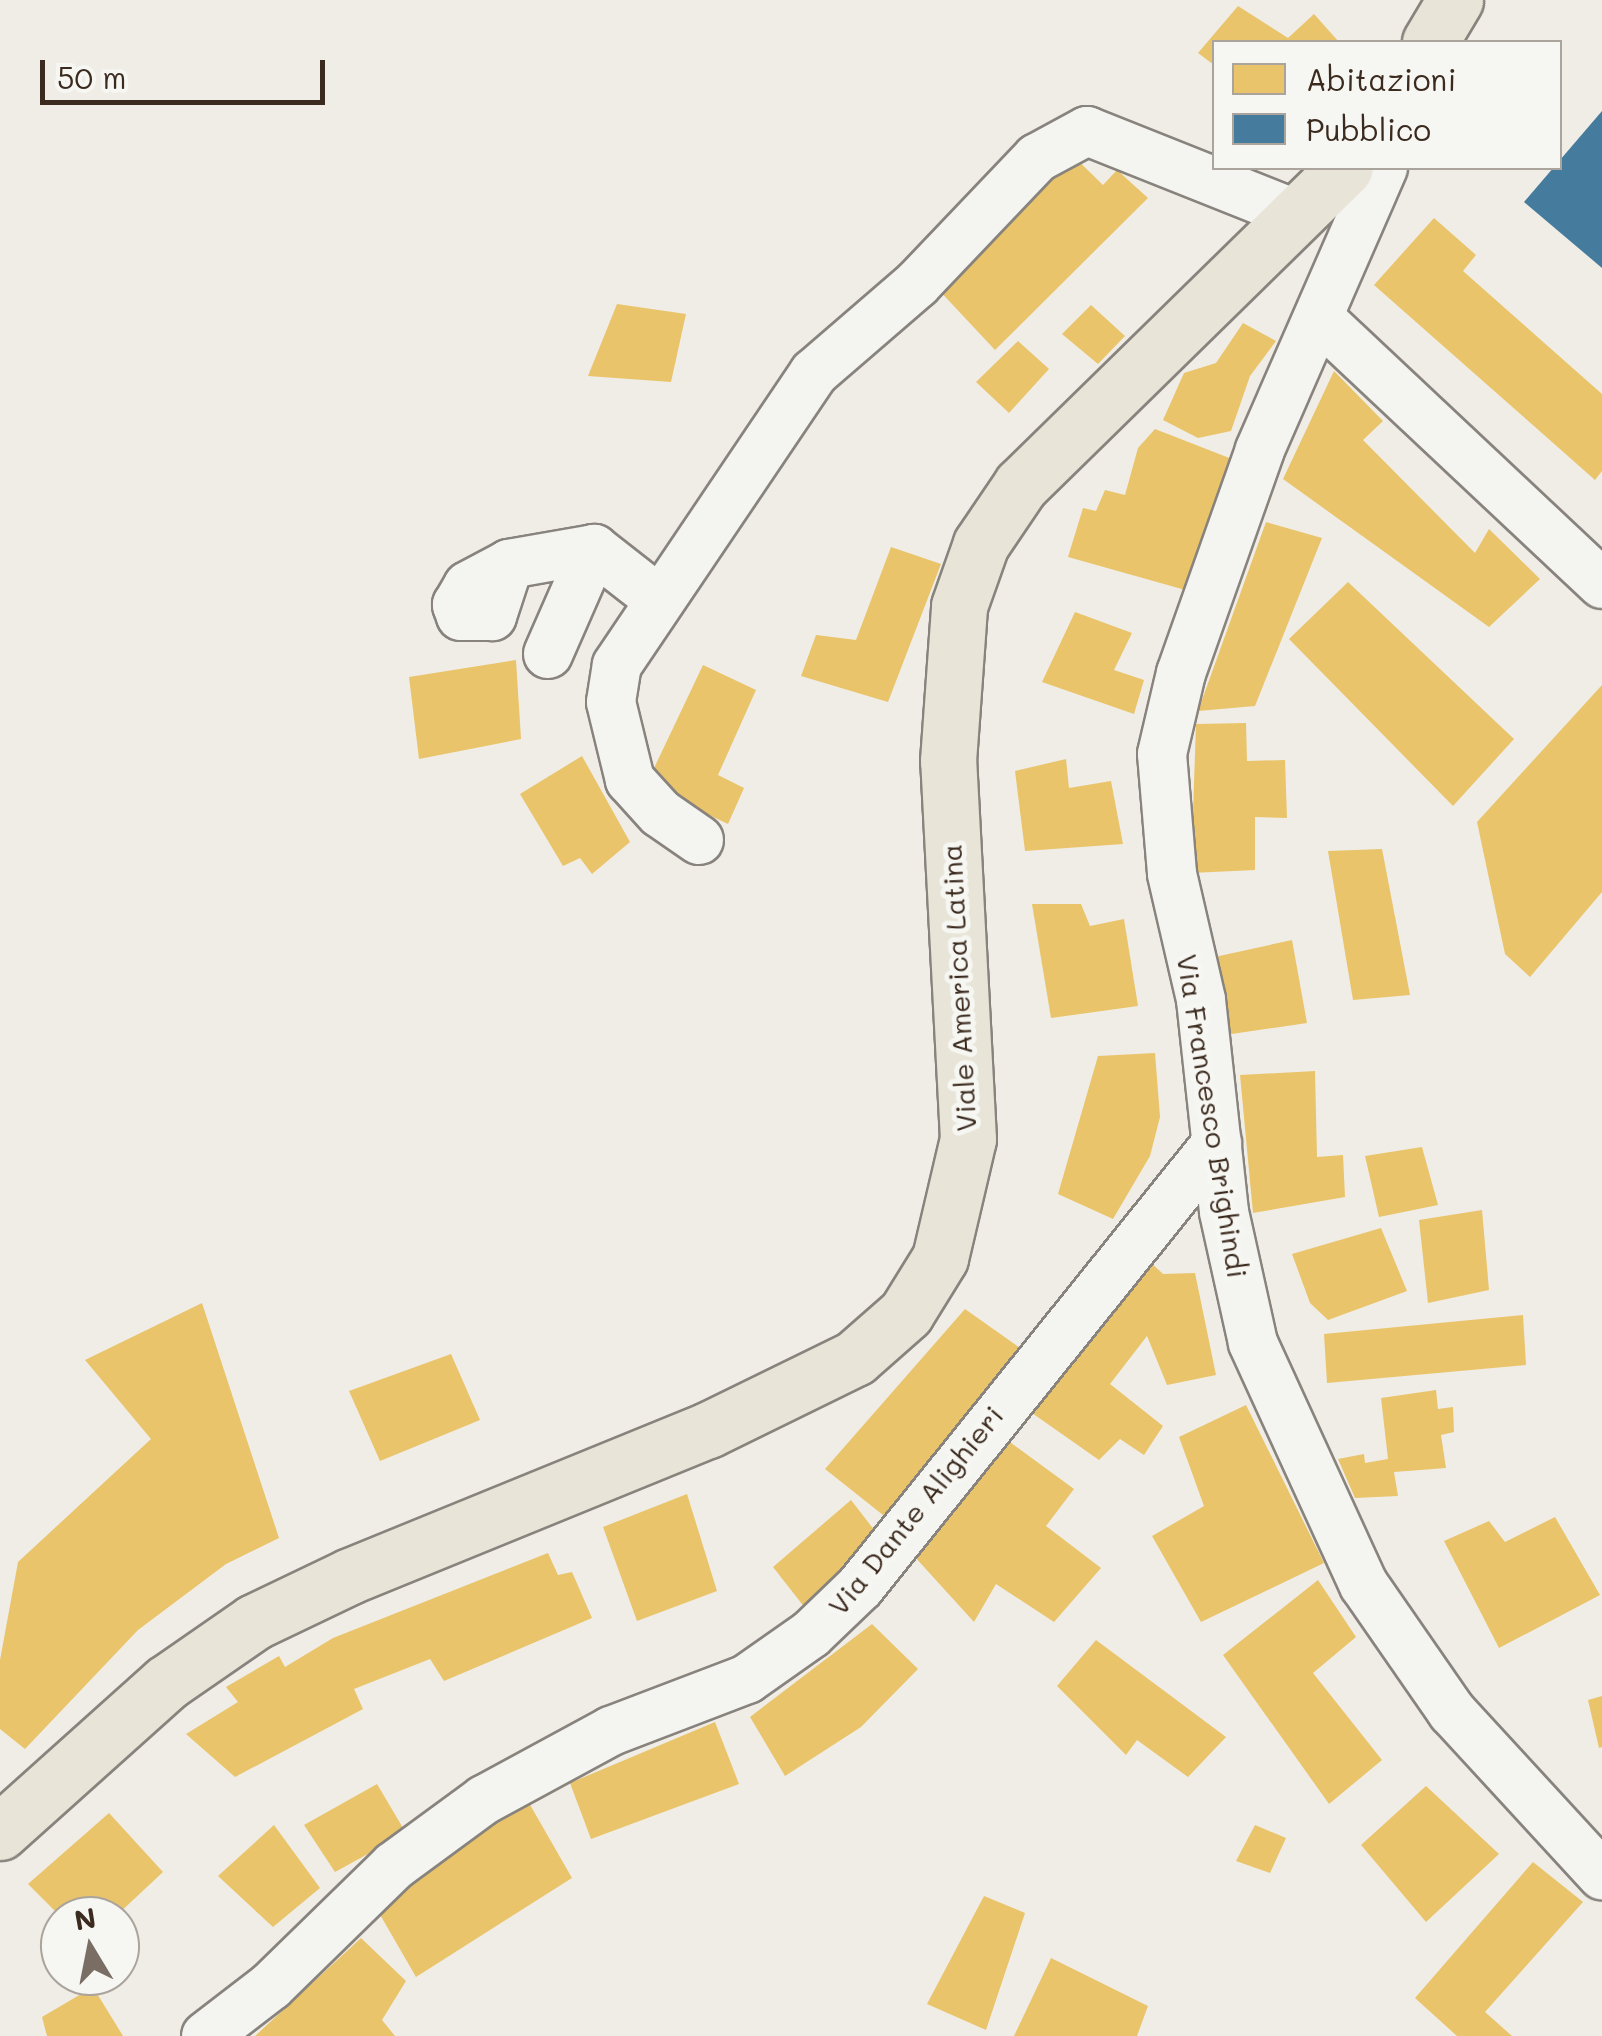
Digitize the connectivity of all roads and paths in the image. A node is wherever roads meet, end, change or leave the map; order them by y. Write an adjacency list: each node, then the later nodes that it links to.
1 (1455, 0): 2 (main road)
2 (1431, 40)
3 (1343, 170): 5 (main road, Viale America Latina)
4 (1381, 170): 6 (street, Via Francesco Brighindi)
5 (1298, 215): 10 (street); 14 (main road, Viale America Latina)
6 (1320, 318): 9 (street); 13 (street, Via Francesco Brighindi)
7 (594, 549): 8 (street); 10 (street); 11 (street)
8 (509, 564)
9 (1602, 584)
10 (658, 600): 12 (street)
11 (548, 654)
12 (698, 840)
13 (1217, 1143): 15 (street, Via Francesco Brighindi); 16 (street, Via Dante Alighieri)
14 (0, 1832)
15 (1602, 1876)
16 (206, 2036)

